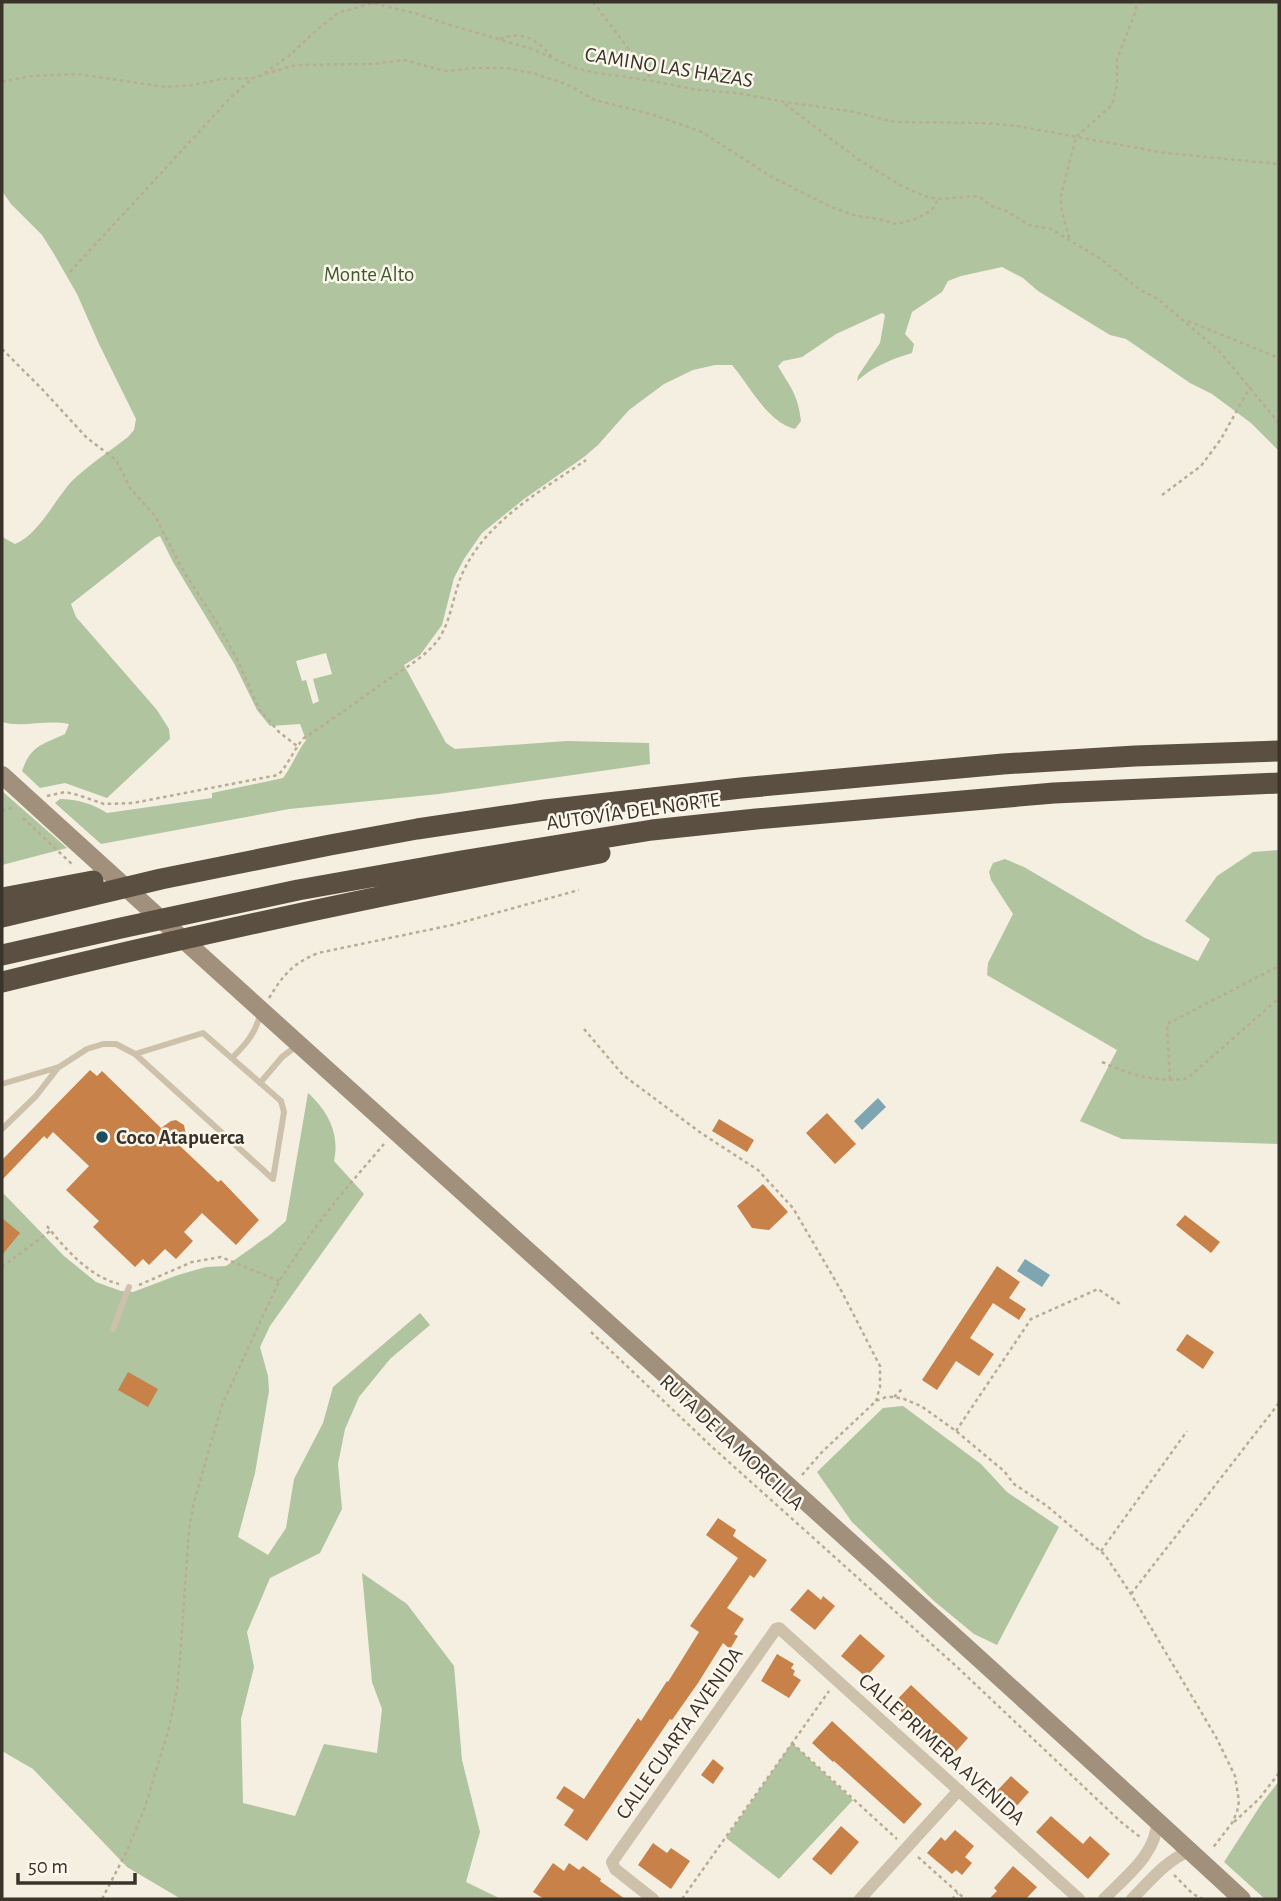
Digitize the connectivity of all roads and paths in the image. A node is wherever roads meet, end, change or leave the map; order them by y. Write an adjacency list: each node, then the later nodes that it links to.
1 (593, 2): 7 (path)
2 (1137, 2): 10 (path)
3 (498, 40): 4 (path, CAMINO LAS HAZAS); 4 (path); 5 (path, CAMINO LAS HAZAS)
4 (554, 59): 7 (path, CAMINO LAS HAZAS)
5 (262, 75): 6 (path, CAMINO LAS HAZAS); 12 (path)
6 (253, 78): 8 (path, CAMINO LAS HAZAS); 14 (path)
7 (653, 81): 9 (path, CAMINO LAS HAZAS)
8 (2, 82)
9 (782, 101): 10 (path, CAMINO LAS HAZAS); 12 (path)
10 (1076, 137): 11 (path, CAMINO LAS HAZAS); 13 (path)
11 (1279, 164)
12 (938, 199): 13 (path)
13 (1069, 239): 15 (path)
14 (70, 272)
15 (1184, 320): 17 (path); 18 (path)
16 (2, 349): 22 (path)
17 (1279, 358)
18 (1250, 387): 19 (path); 21 (path)
19 (1279, 423)
20 (586, 460): 22 (path)
21 (1162, 495)
22 (297, 746): 26 (path)
23 (1279, 751): 28 (highway, AUTOVÍA DEL NORTE)
24 (2, 775): 26 (main road)
25 (1279, 783): 27 (highway, AUTOVÍA DEL NORTE)
26 (32, 803): 36 (main road)
27 (830, 813): 32 (highway, AUTOVÍA DEL NORTE); 34 (highway)
28 (161, 879): 30 (highway); 31 (highway, AUTOVÍA DEL NORTE)
29 (579, 890): 36 (path)
30 (2, 898)
31 (2, 916)
32 (2, 955)
33 (1279, 966): 43 (path)
34 (2, 982)
35 (1279, 998): 43 (path)
36 (262, 1009): 38 (main road); 40 (lane)
37 (584, 1029): 58 (path)
38 (299, 1045): 44 (lane); 47 (main road)
39 (135, 1054): 40 (lane); 42 (lane); 44 (lane)
40 (232, 1058): 44 (lane)
41 (1102, 1062): 43 (path)
42 (59, 1067): 45 (lane); 46 (lane)
43 (1171, 1081)
44 (260, 1083)
45 (2, 1084)
46 (2, 1129)
47 (397, 1132): 51 (path); 62 (main road)
48 (47, 1226): 49 (path)
49 (51, 1231): 50 (path); 52 (path)
50 (2, 1267)
51 (279, 1281): 52 (path); 77 (path)
52 (129, 1287): 55 (lane)
53 (1120, 1304): 61 (path)
54 (586, 1327): 72 (path, RUTA DE LA MORCILLA)
55 (113, 1329)
56 (902, 1389): 57 (path)
57 (894, 1397): 58 (path); 61 (path)
58 (876, 1401): 62 (path)
59 (1279, 1403): 64 (path)
60 (1187, 1430): 63 (path)
61 (956, 1431): 63 (path)
62 (791, 1488): 70 (main road)
63 (1101, 1551): 64 (path)
64 (1131, 1594): 71 (path)
65 (779, 1628): 66 (street, CALLE PRIMERA AVENIDA); 78 (street, CALLE CUARTA AVENIDA)
66 (837, 1680): 67 (path); 69 (street, CALLE PRIMERA AVENIDA)
67 (792, 1743): 73 (path); 79 (path)
68 (1279, 1773): 71 (path)
69 (959, 1790): 73 (street); 83 (street, CALLE PRIMERA AVENIDA)
70 (1157, 1822): 72 (street); 74 (main road)
71 (1232, 1823): 74 (path)
72 (1151, 1846): 84 (street)
73 (907, 1847): 76 (path); 80 (street)
74 (1196, 1857): 75 (street); 87 (main road)
75 (1168, 1862): 85 (street); 86 (path)
76 (958, 1893): 81 (path); 82 (path)
77 (102, 1899)
78 (653, 1899)
79 (682, 1899)
80 (860, 1899)
81 (952, 1899)
82 (965, 1899)
83 (1079, 1899)
84 (1104, 1899)
85 (1132, 1899)
86 (1203, 1899)
87 (1242, 1899)

